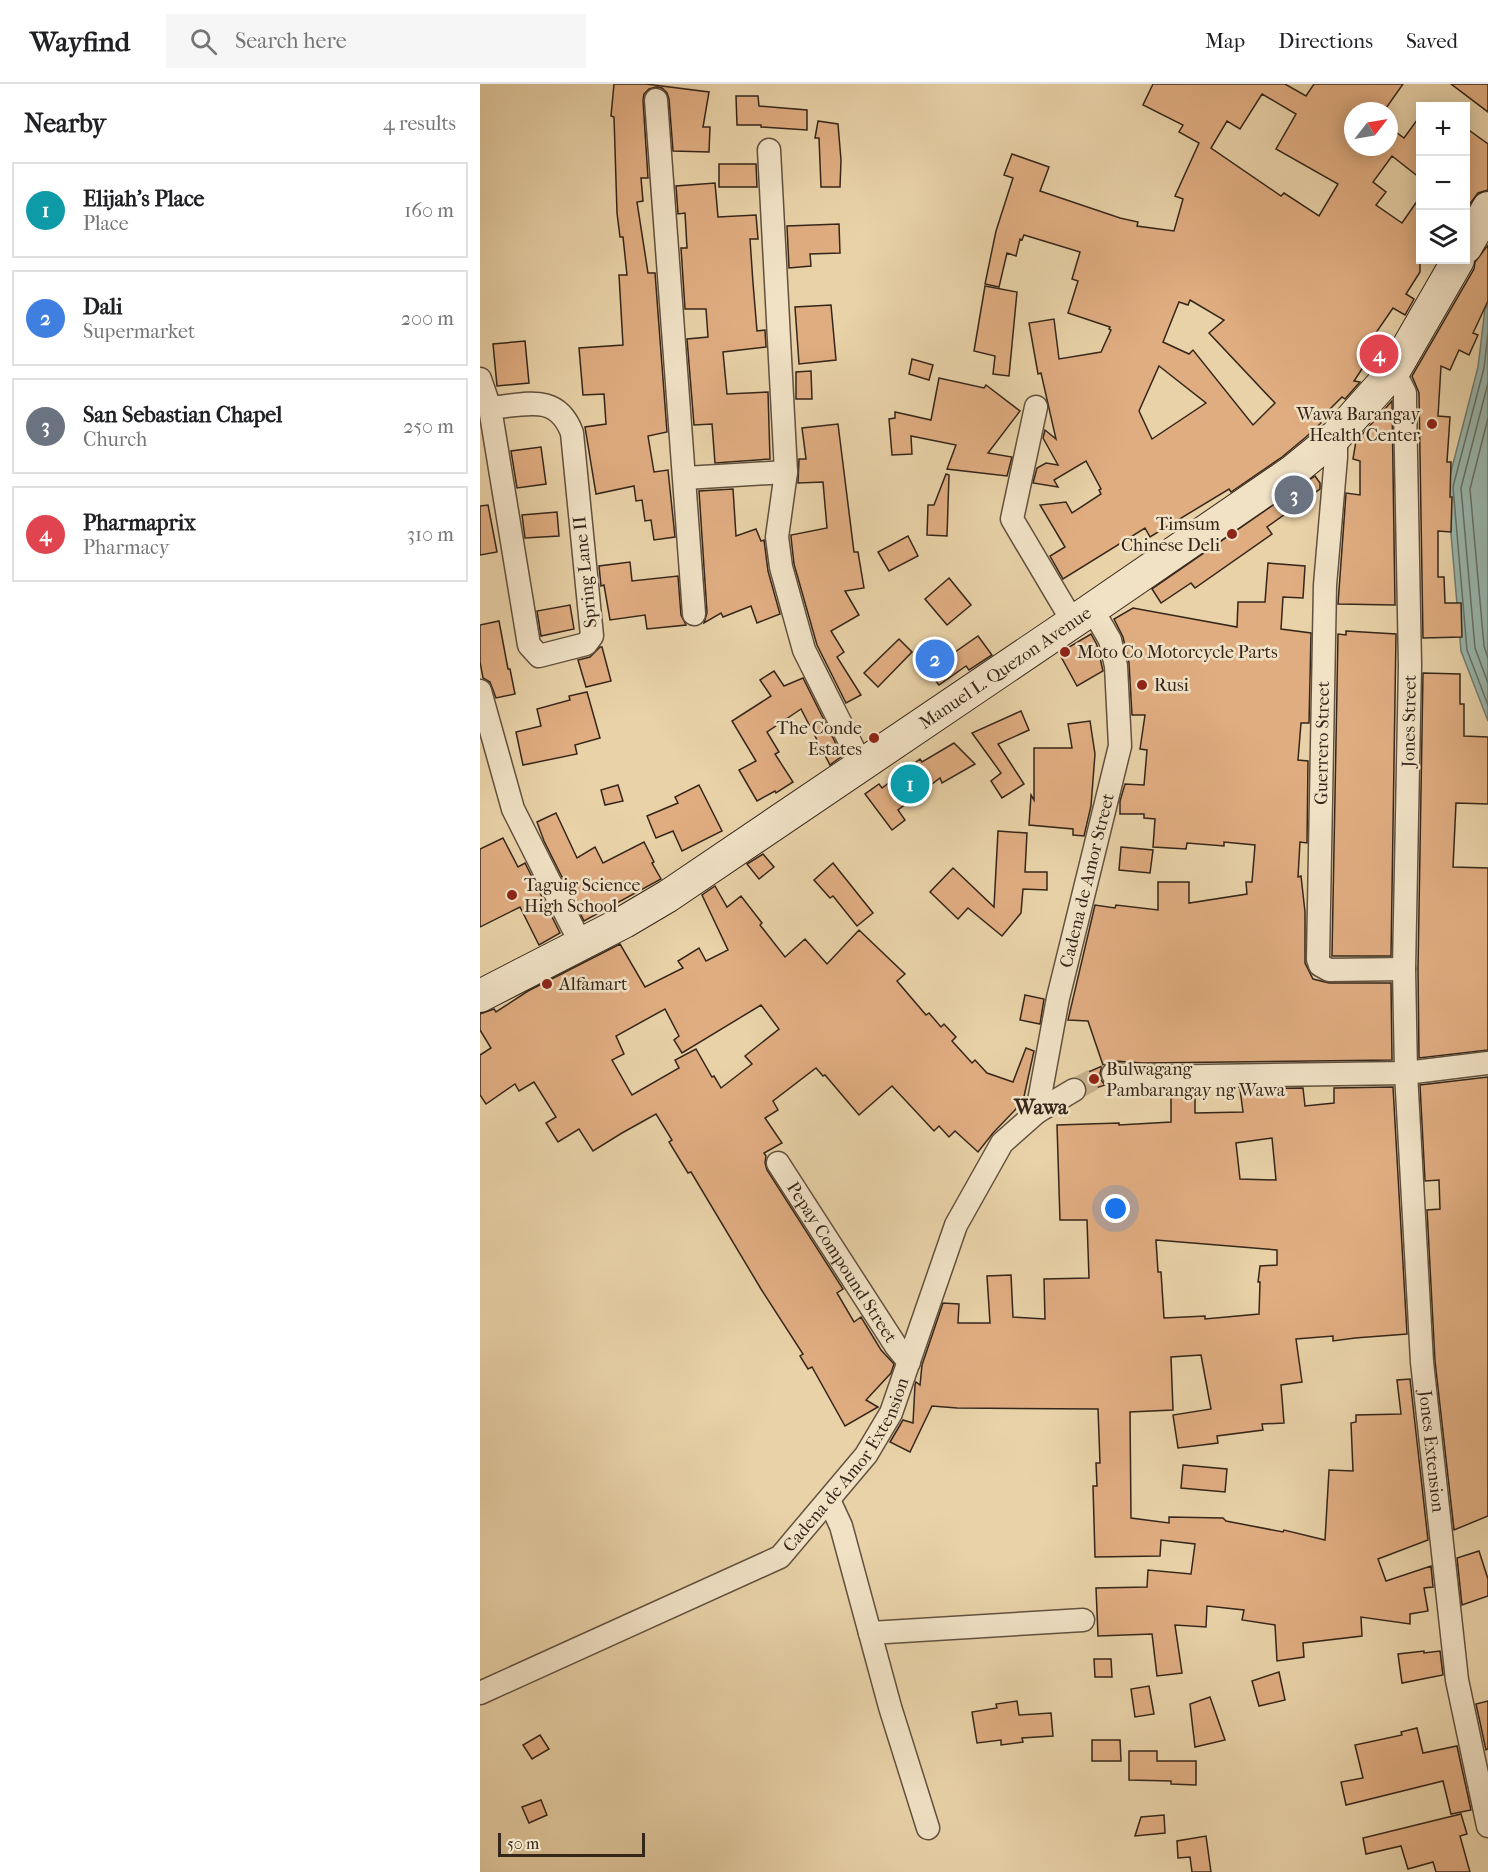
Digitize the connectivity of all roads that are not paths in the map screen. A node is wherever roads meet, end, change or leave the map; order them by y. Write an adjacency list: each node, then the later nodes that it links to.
1 (656, 100): 12 (street)
2 (769, 150): 11 (street)
3 (1488, 208): 4 (main road)
4 (1470, 240)
5 (1456, 264): 6 (main road, Manuel L. Quezon Avenue)
6 (1394, 371): 10 (main road, Manuel L. Quezon Avenue); 18 (street, Jones Street)
7 (480, 379): 9 (street, Spring Lane II)
8 (1036, 407): 14 (street, Cadena de Amor Street)
9 (490, 408): 9 (street, Spring Lane II)
10 (1336, 435): 14 (main road, Manuel L. Quezon Avenue); 18 (street, Guerrero Street)
11 (786, 472): 12 (street); 16 (street)
12 (685, 478): 13 (street)
13 (694, 614)
14 (1083, 616): 16 (main road, Manuel L. Quezon Avenue); 24 (street, Cadena de Amor Street)
15 (480, 691): 17 (street)
16 (862, 766): 17 (main road, Manuel L. Quezon Avenue)
17 (581, 944): 19 (main road, Manuel L. Quezon Avenue)
18 (1404, 969): 21 (street, Jones Street)
19 (480, 996)
20 (1488, 1063): 21 (street)
21 (1406, 1072): 22 (street); 31 (street, Jones Extension)
22 (1113, 1074)
23 (1074, 1090): 24 (street)
24 (1037, 1112): 26 (street, Cadena de Amor Extension)
25 (778, 1163): 26 (street, Pepay Compound Street)
26 (909, 1362): 27 (street, Cadena de Amor Extension)
27 (829, 1500): 29 (street); 30 (street, Cadena de Amor Extension)
28 (1083, 1620): 29 (street)
29 (870, 1633): 32 (street)
30 (480, 1693)
31 (1488, 1825)
32 (928, 1828)

